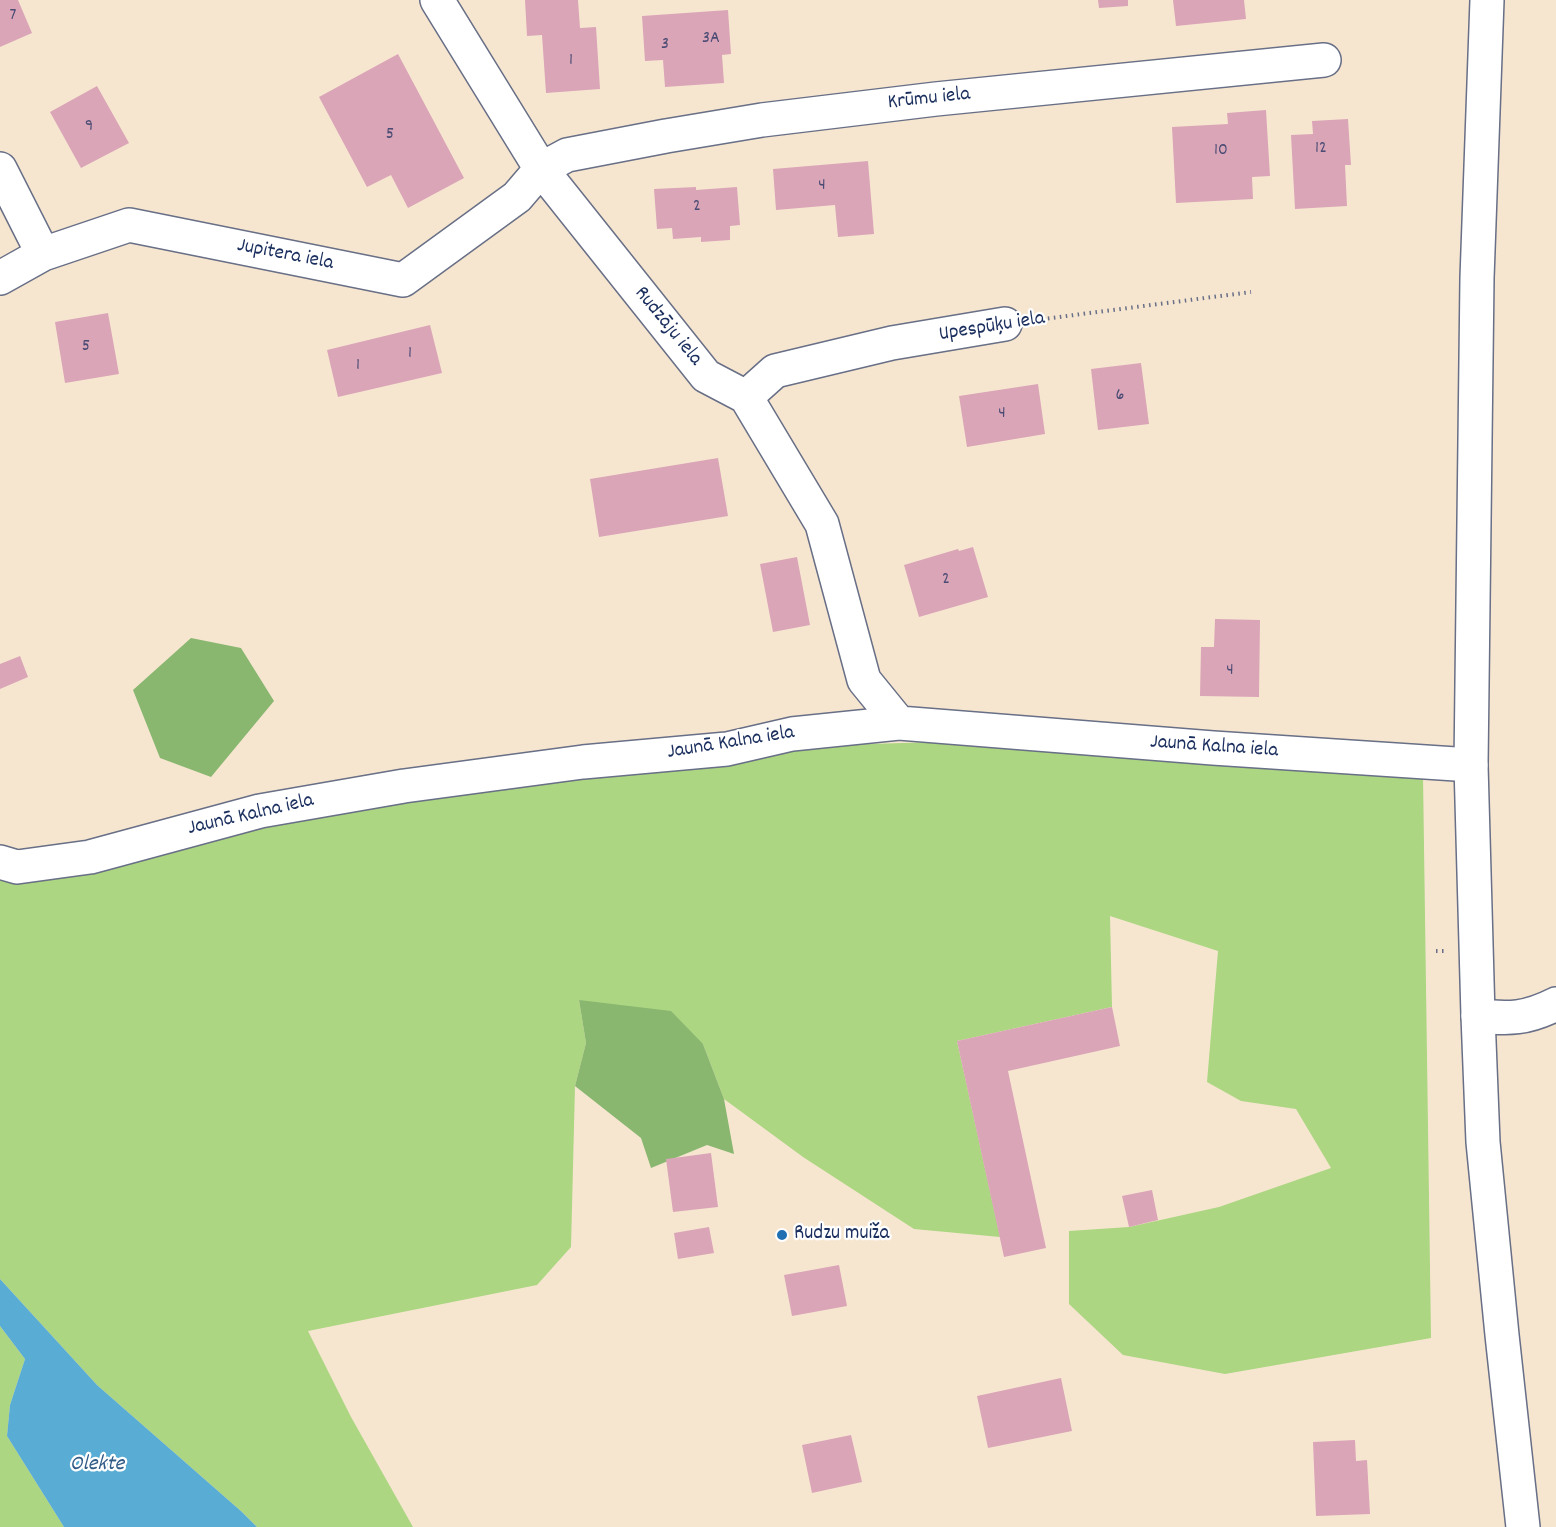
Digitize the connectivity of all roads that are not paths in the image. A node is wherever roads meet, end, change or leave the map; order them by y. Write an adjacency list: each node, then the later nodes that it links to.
1 (437, 0): 5 (street, Rudzāju iela)
2 (1487, 0): 11 (street)
3 (1324, 60): 5 (street, Krūmu iela)
4 (0, 169): 6 (street)
5 (541, 169): 6 (street, Jupitera iela); 9 (street, Rudzāju iela)
6 (43, 254): 7 (street, Jupitera iela)
7 (0, 278)
8 (1005, 324): 9 (street, Upespūķu iela)
9 (746, 397): 10 (street)
10 (899, 723): 11 (street, Jaunā Kalna iela); 12 (street, Jaunā Kalna iela)
11 (1471, 765): 14 (street)
12 (0, 862)
13 (1556, 1004): 14 (street)
14 (1478, 1016): 15 (street)
15 (1523, 1527)

